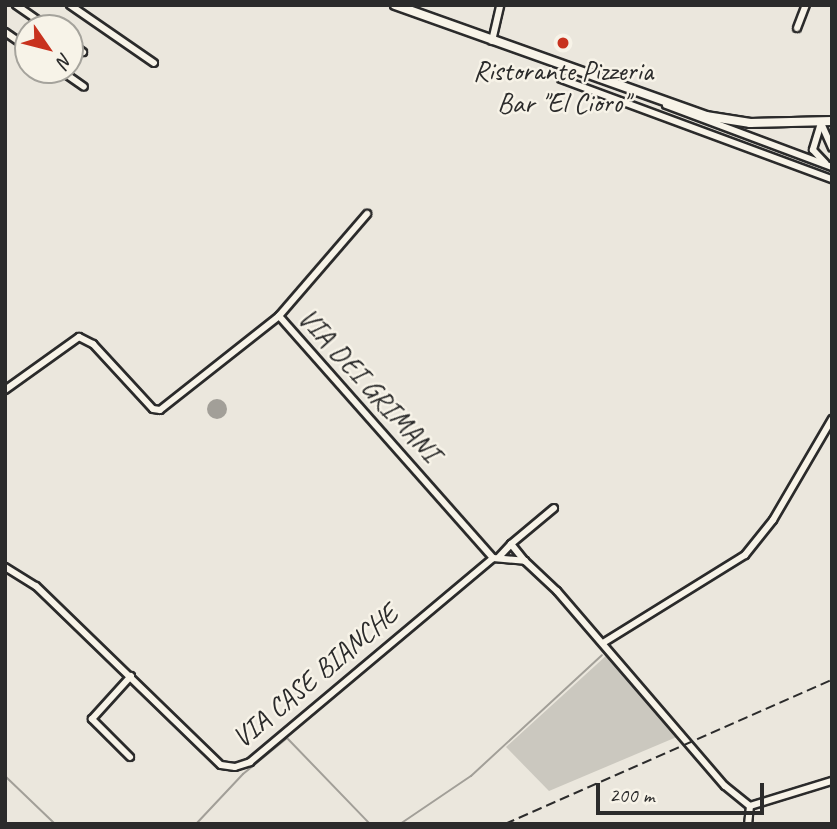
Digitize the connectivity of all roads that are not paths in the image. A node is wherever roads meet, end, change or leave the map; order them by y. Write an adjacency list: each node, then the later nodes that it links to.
1 (70, 5): 7 (street)
2 (395, 5): 6 (main road)
3 (500, 5): 6 (street)
4 (806, 5): 5 (street)
5 (797, 28)
6 (492, 41): 11 (main road)
7 (154, 63)
8 (561, 79): 16 (street)
9 (80, 84): 10 (street)
10 (84, 87)
11 (664, 104): 13 (main road); 15 (street)
12 (832, 121): 13 (main road)
13 (821, 123): 14 (street); 15 (street)
14 (832, 148)
15 (830, 167)
16 (832, 179)
17 (367, 214): 18 (street)
18 (279, 316): 19 (street, VIA DEI GRIMANI); 23 (street, VIA DEI GRIMANI)
19 (5, 390)
20 (832, 419): 26 (street)
21 (554, 508): 22 (street, VIA CASE BIANCHE)
22 (511, 544): 23 (street, VIA CASE BIANCHE); 24 (street)
23 (496, 558): 24 (street); 27 (street, VIA CASE BIANCHE)
24 (525, 561): 26 (street)
25 (5, 567): 27 (street, VIA CASE BIANCHE)
26 (603, 643): 30 (street)
27 (131, 676): 28 (street)
28 (130, 757)
29 (832, 781): 30 (street)
30 (750, 806): 31 (street)
31 (748, 824)

